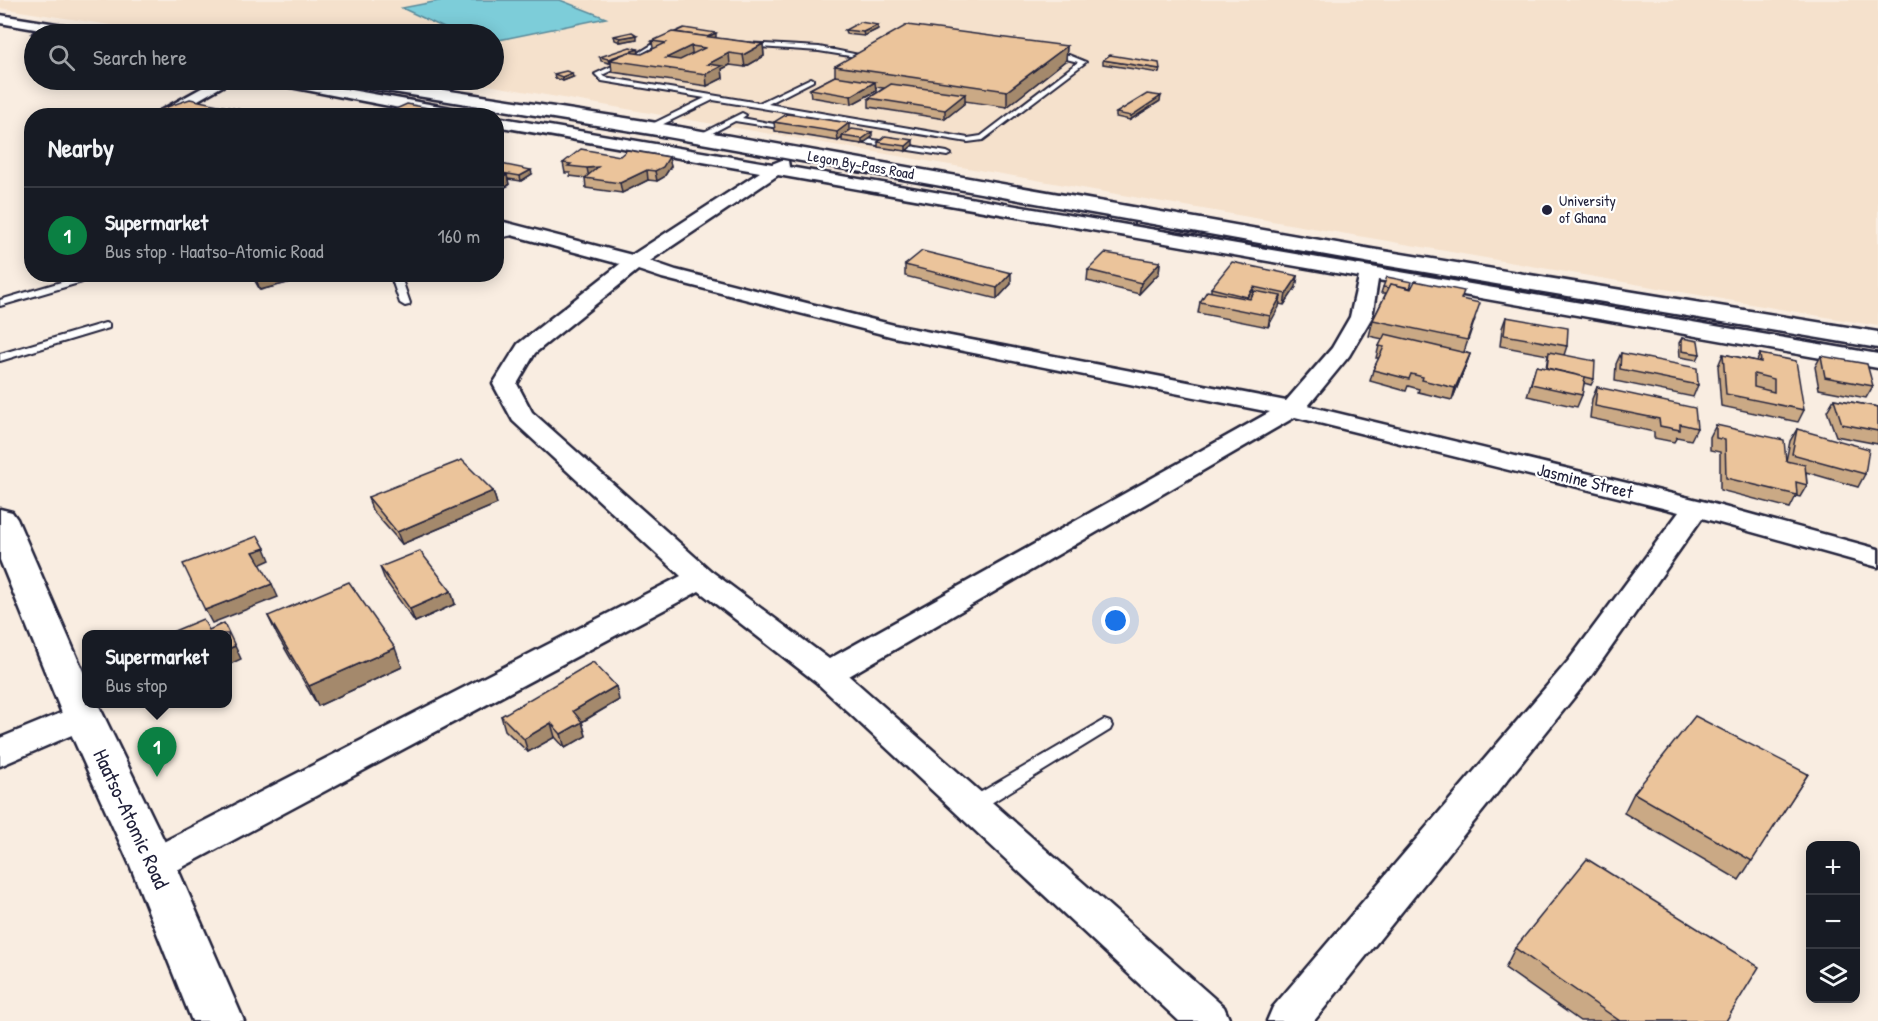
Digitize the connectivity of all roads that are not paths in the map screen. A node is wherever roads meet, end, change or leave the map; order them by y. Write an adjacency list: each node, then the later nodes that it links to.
1 (0, 20): 2 (street)
2 (24, 26)
3 (673, 41): 13 (lane)
4 (732, 44): 7 (lane)
5 (866, 51): 7 (lane)
6 (1044, 53): 14 (lane)
7 (856, 55): 8 (lane)
8 (841, 63)
9 (811, 80): 14 (lane)
10 (207, 90): 15 (street)
11 (329, 90): 16 (street)
12 (413, 90): 19 (street, Legon By-Pass Road)
13 (711, 98): 14 (lane); 19 (lane)
14 (760, 106): 17 (lane)
15 (173, 108)
16 (425, 108)
17 (735, 119): 20 (lane); 22 (lane)
18 (504, 122): 25 (street)
19 (651, 128): 22 (street, Legon By-Pass Road)
20 (805, 130)
21 (841, 136): 24 (lane)
22 (698, 137): 23 (street, Legon By-Pass Road)
23 (798, 154): 25 (street); 30 (street, Legon By-Pass Road)
24 (947, 154)
25 (776, 170): 29 (street); 30 (street)
26 (504, 227): 27 (street, Jasmine Street)
27 (522, 230): 28 (lane); 29 (street, Jasmine Street)
28 (504, 234)
29 (635, 262): 39 (street, Jasmine Street); 43 (street)
30 (1370, 264): 36 (street, Legon By-Pass Road); 38 (street); 39 (street)
31 (71, 282): 33 (lane)
32 (398, 282): 34 (lane)
33 (0, 303)
34 (405, 303)
35 (105, 326): 37 (lane)
36 (1878, 340)
37 (0, 358)
38 (1878, 361)
39 (1292, 409): 40 (street, Jasmine Street); 44 (street)
40 (1696, 508): 42 (street, Jasmine Street); 52 (street)
41 (0, 519): 45 (street, Haatso-Atomic Road)
42 (1878, 558)
43 (701, 578): 44 (street); 49 (street)
44 (827, 674): 48 (street)
45 (83, 716): 47 (street); 49 (street, Haatso-Atomic Road)
46 (1104, 726): 48 (lane)
47 (0, 753)
48 (972, 806): 51 (street)
49 (153, 865): 50 (street, Haatso-Atomic Road)
50 (218, 1021)
51 (1209, 1021)
52 (1288, 1021)

